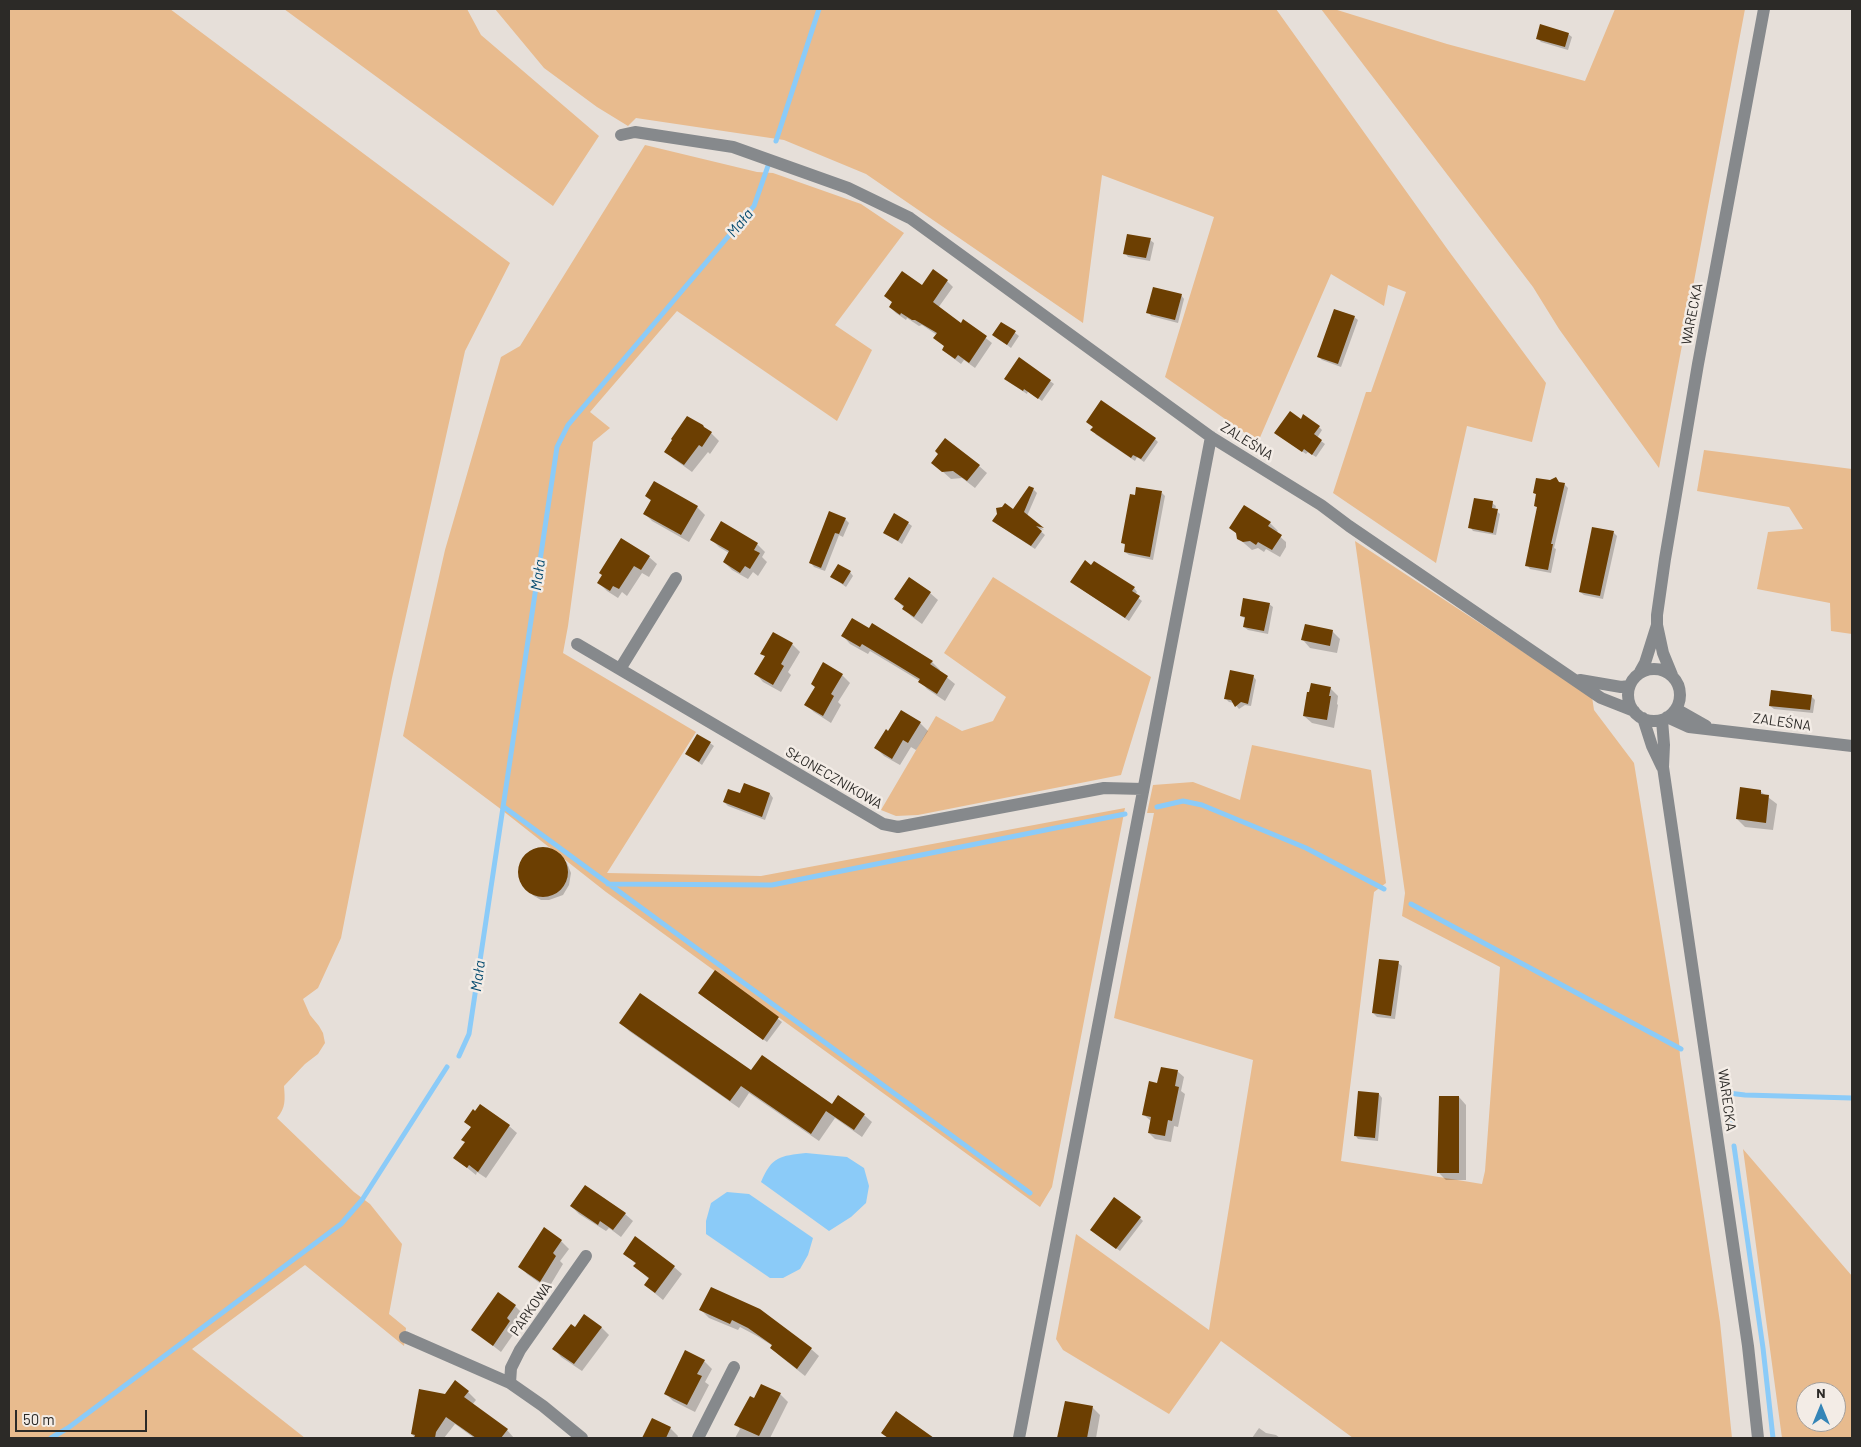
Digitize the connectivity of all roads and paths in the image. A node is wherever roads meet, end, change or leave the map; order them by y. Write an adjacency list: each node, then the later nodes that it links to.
1 (1764, 9): 5 (street, WARECKA)
2 (621, 135): 3 (street, ZALEŚNA)
3 (1211, 436): 10 (street, ZALEŚNA); 16 (street)
4 (676, 578): 7 (street)
5 (1657, 625): 8 (street, WARECKA); 9 (street, WARECKA)
6 (577, 644): 7 (street, SŁONECZNIKOWA)
7 (620, 669): 16 (street, SŁONECZNIKOWA)
8 (1640, 672): 9 (street); 11 (street)
9 (1672, 676): 13 (street)
10 (1575, 679): 11 (street, ZALEŚNA); 12 (street, ZALEŚNA)
11 (1629, 686): 12 (street)
12 (1638, 715): 13 (street); 15 (street, WARECKA)
13 (1668, 715): 14 (street, ZALEŚNA); 15 (street, WARECKA)
14 (1852, 746)
15 (1663, 767): 24 (street, WARECKA)
16 (1143, 789): 23 (street)
17 (586, 1256): 20 (street, PARKOWA)
18 (405, 1337): 20 (street)
19 (734, 1367): 22 (street)
20 (510, 1383): 21 (street)
21 (582, 1438)
22 (698, 1438)
23 (1019, 1438)
24 (1758, 1438)

